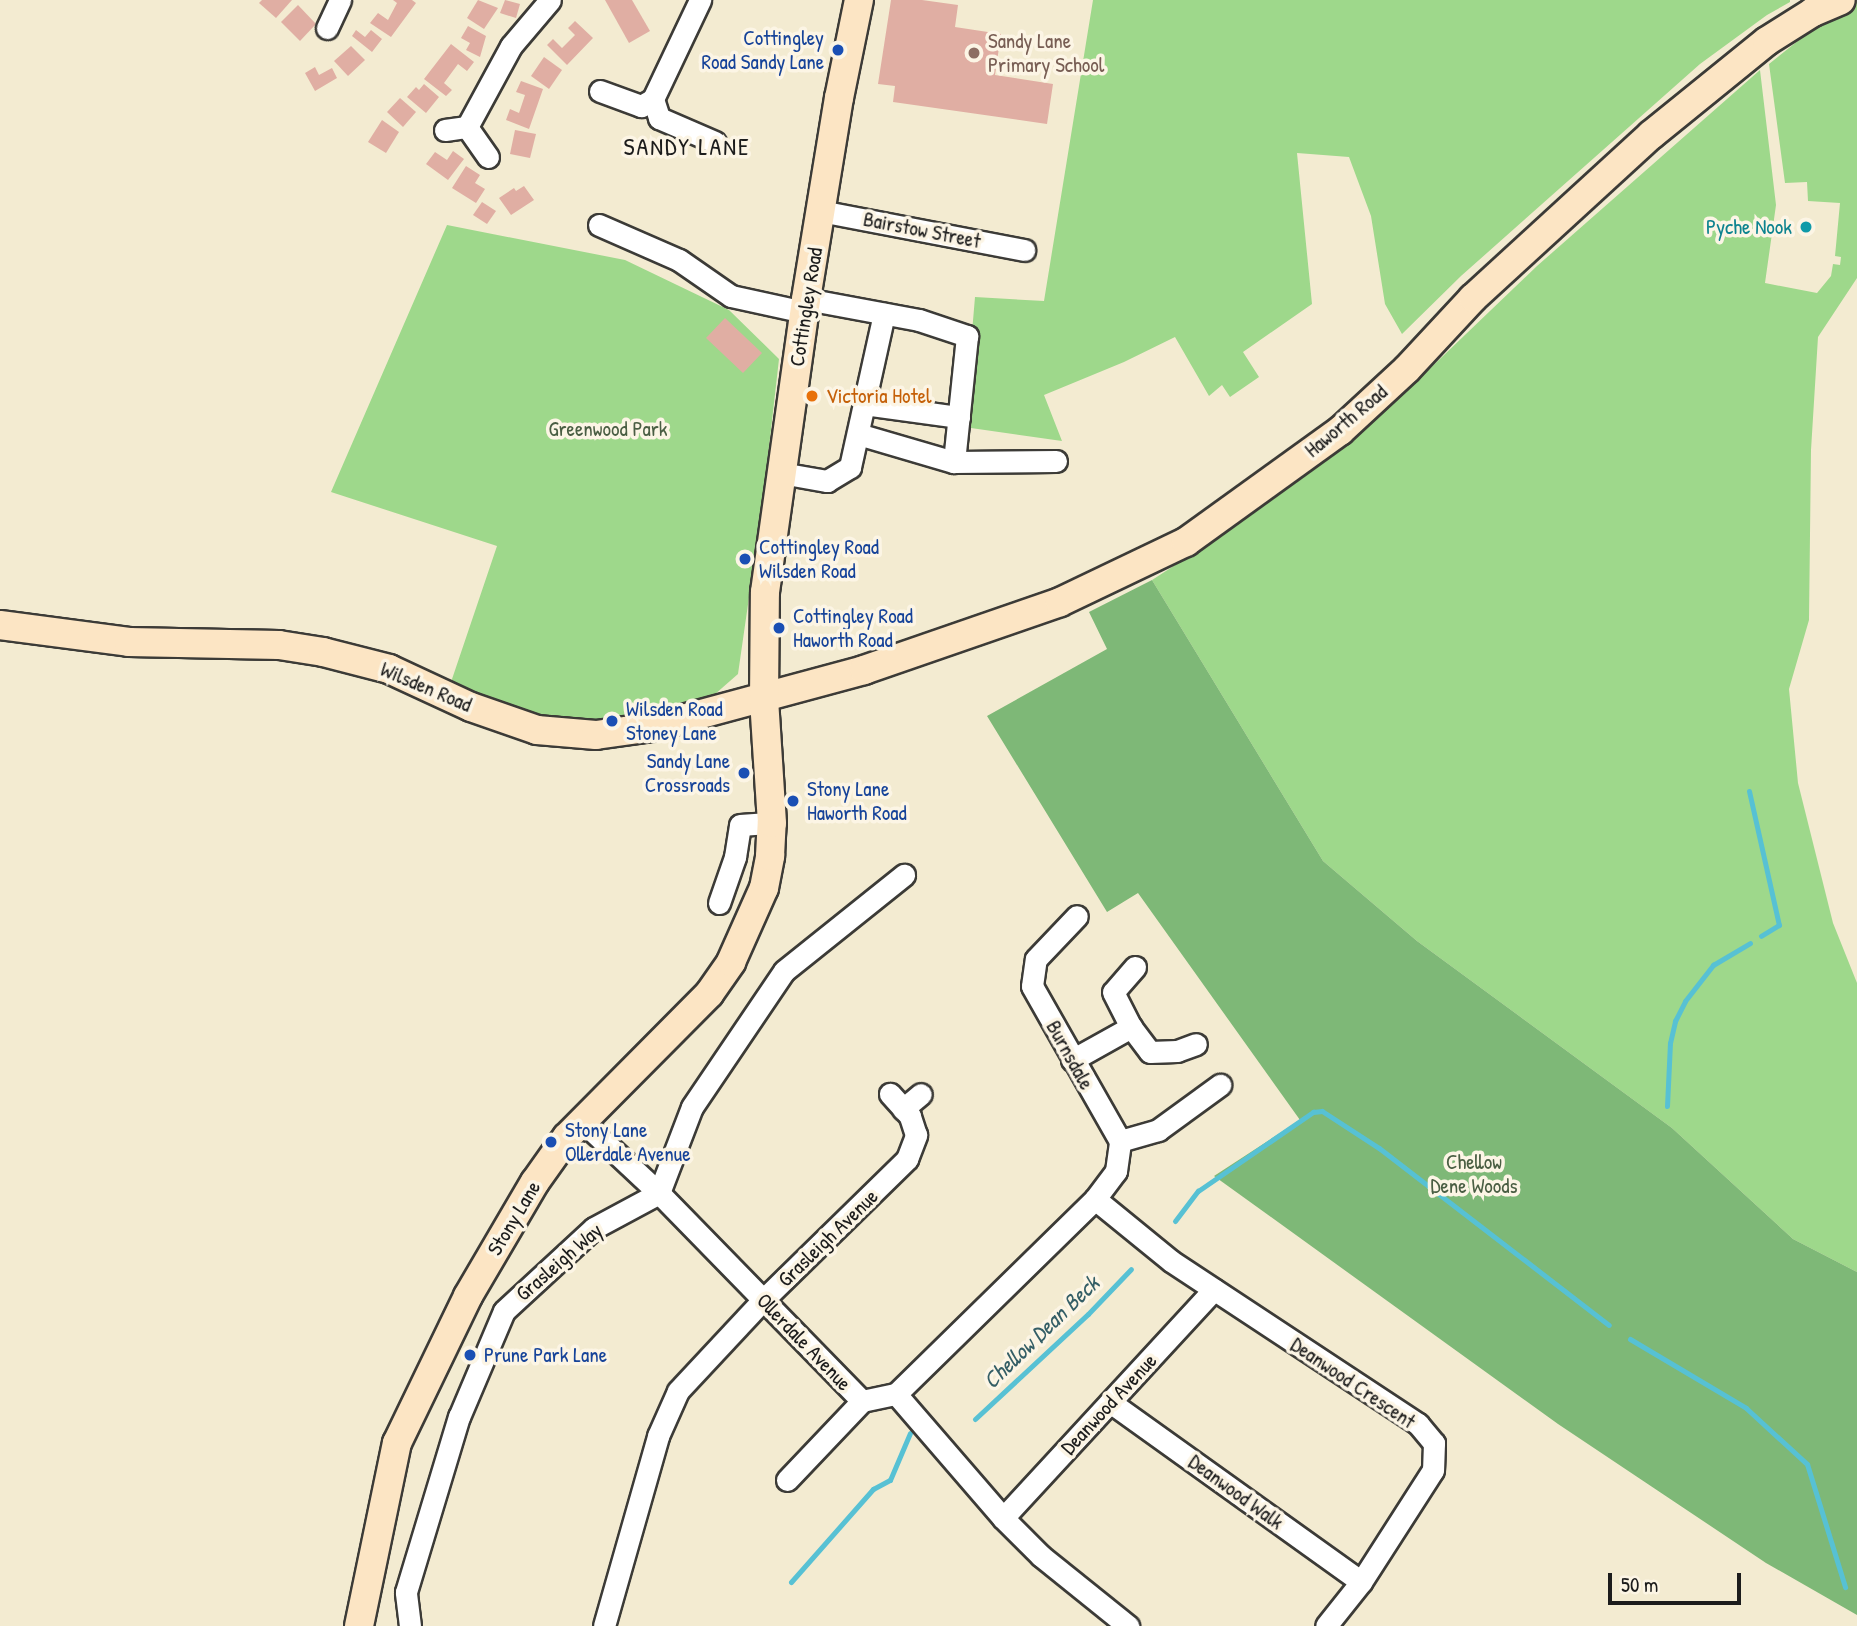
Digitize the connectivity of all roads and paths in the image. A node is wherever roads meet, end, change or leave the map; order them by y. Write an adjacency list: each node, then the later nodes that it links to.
1 (340, 0): 6 (street)
2 (550, 0): 9 (street)
3 (700, 0): 8 (street)
4 (859, 0): 13 (main road, Cottingley Road)
5 (1838, 1): 25 (main road, Haworth Road)
6 (327, 28)
7 (600, 91): 8 (street)
8 (653, 99): 11 (street)
9 (467, 127): 10 (street); 12 (street)
10 (445, 130)
11 (715, 142)
12 (488, 157)
13 (820, 211): 15 (street, Bairstow Street); 16 (main road, Cottingley Road)
14 (600, 225): 16 (street)
15 (1024, 250)
16 (805, 305): 17 (street); 23 (main road, Cottingley Road)
17 (884, 314): 18 (street); 19 (street)
18 (864, 404): 19 (street); 20 (street)
19 (959, 417): 22 (street)
20 (858, 434): 22 (street); 23 (street)
21 (1056, 461): 22 (street)
22 (954, 462)
23 (782, 473): 25 (main road, Cottingley Road)
24 (0, 625): 25 (main road, Wilsden Road)
25 (764, 699): 26 (main road, Stony Lane)
26 (772, 822): 28 (street); 36 (main road, Stony Lane)
27 (904, 875): 38 (street)
28 (719, 903)
29 (1077, 916): 33 (street, Burnsdale)
30 (1135, 967): 31 (street)
31 (1131, 1027): 32 (street); 33 (street)
32 (1196, 1044)
33 (1072, 1060): 37 (street, Burnsdale)
34 (1220, 1085): 37 (street)
35 (921, 1094): 41 (street, Grasleigh Avenue)
36 (583, 1122): 38 (street, Ollerdale Avenue); 48 (main road, Stony Lane)
37 (1120, 1141): 39 (street)
38 (659, 1193): 41 (street, Ollerdale Avenue); 49 (street, Grasleigh Way)
39 (1095, 1199): 40 (street, Deanwood Crescent); 42 (street)
40 (1214, 1289): 44 (street, Deanwood Avenue); 47 (street, Deanwood Crescent)
41 (764, 1300): 43 (street, Ollerdale Avenue); 50 (street, Grasleigh Avenue)
42 (896, 1394): 43 (street, Ollerdale Avenue); 46 (street)
43 (862, 1401): 45 (street)
44 (1110, 1402): 46 (street, Deanwood Avenue); 47 (street, Deanwood Walk)
45 (787, 1480)
46 (1003, 1518): 51 (street)
47 (1361, 1582): 52 (street, Deanwood Crescent)
48 (359, 1626)
49 (410, 1626)
50 (604, 1626)
51 (1128, 1626)
52 (1326, 1626)

